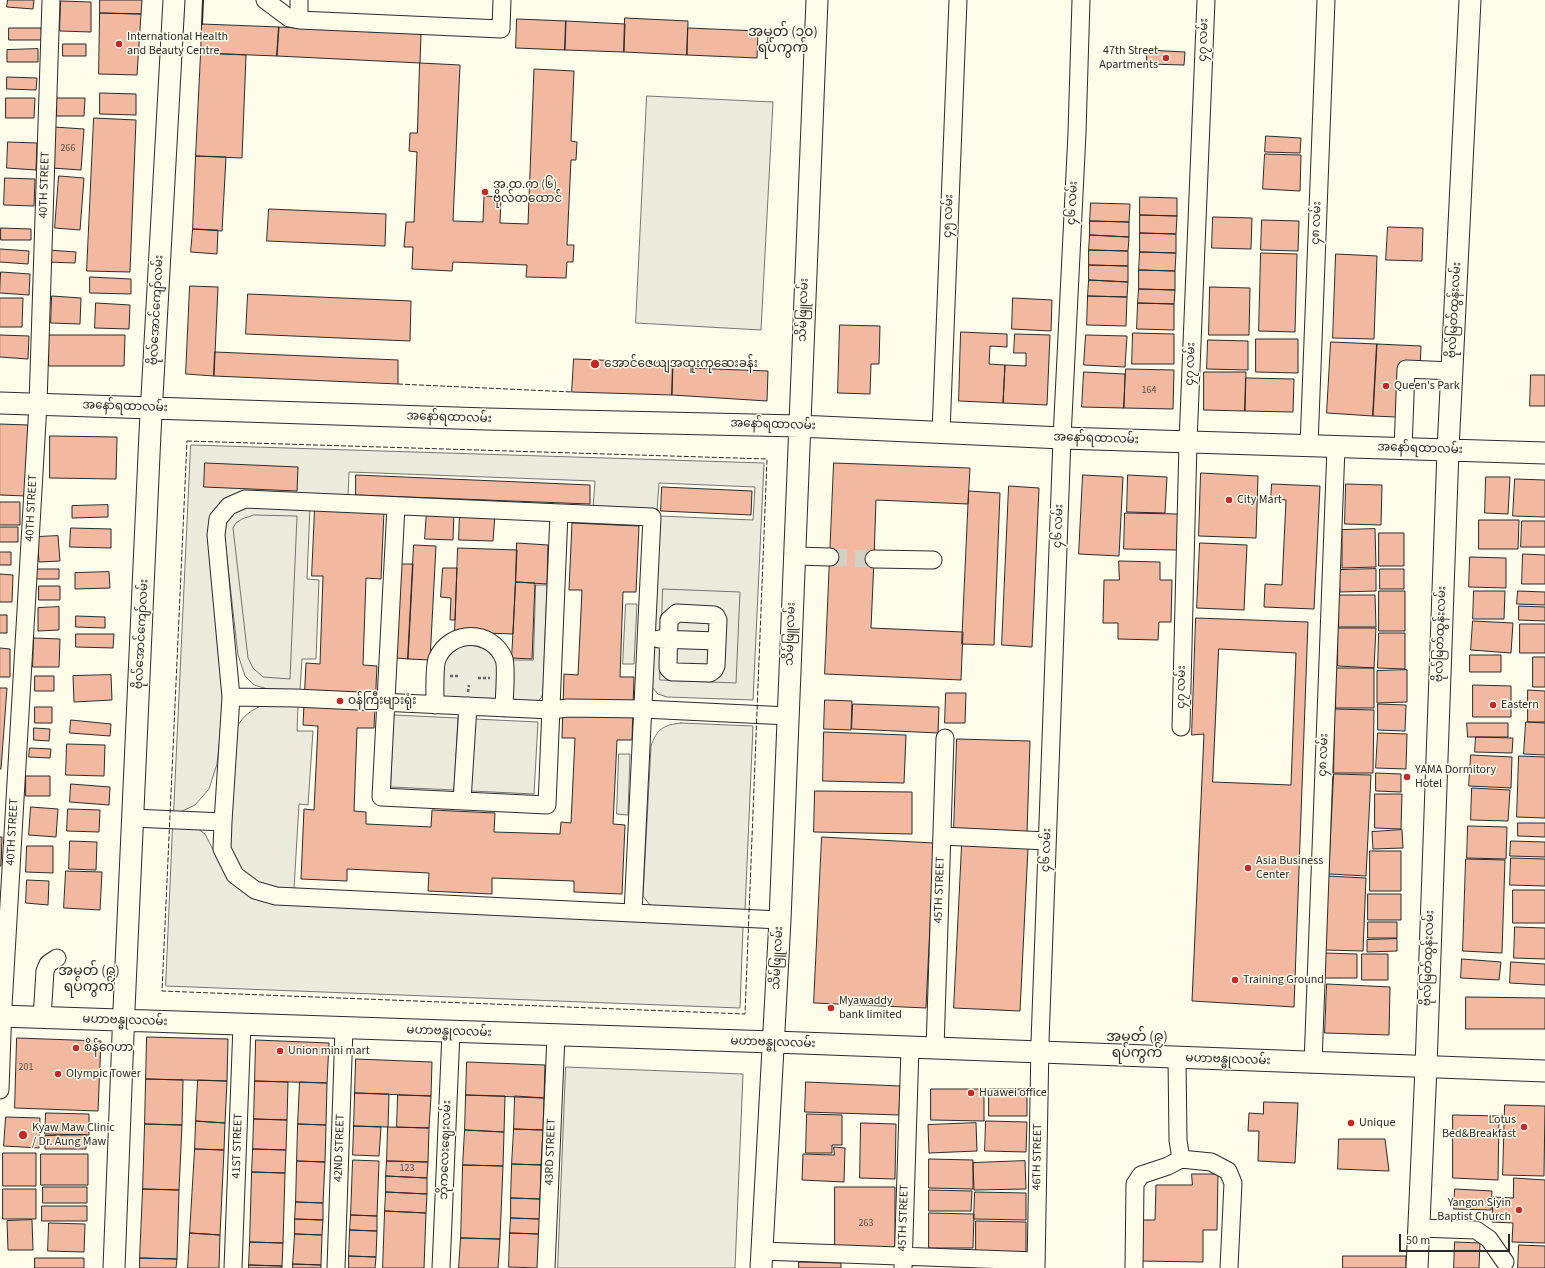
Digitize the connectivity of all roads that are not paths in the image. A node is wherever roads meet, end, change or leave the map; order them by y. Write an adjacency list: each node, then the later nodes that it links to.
1 (51, 0): 15 (street, 40TH STREET)
2 (174, 0): 16 (main road, ဗိုလ်အောင်ကျော်လမ်း)
3 (265, 0): 12 (street)
4 (299, 0): 12 (street)
5 (502, 0): 12 (street)
6 (817, 0): 17 (main road, သိမ်ဖြူလမ်း)
7 (958, 0): 18 (street, ၄၅ လမ်း)
8 (1081, 0): 19 (street, ၄၆ လမ်း)
9 (1206, 0): 20 (street, ၄၇ လမ်း)
10 (1326, 0): 21 (street, ၄၈ လမ်း)
11 (1470, 0): 13 (main road, ဗိုလ်မြတ်ထွန်းလမ်း)
12 (299, 20)
13 (1452, 371): 23 (street); 24 (main road, ဗိုလ်မြတ်ထွန်းလမ်း)
14 (0, 403): 15 (main road, အနော်ရထာလမ်း)
15 (38, 404): 16 (main road, အနော်ရထာလမ်း); 53 (street, 40TH STREET)
16 (152, 408): 17 (main road, အနော်ရထာလမ်း); 46 (main road, ဗိုလ်အောင်ကျော်လမ်း)
17 (799, 426): 18 (main road, အနော်ရထာလမ်း); 28 (main road, သိမ်ဖြူလမ်း)
18 (941, 432): 19 (main road, အနော်ရထာလမ်း)
19 (1062, 438): 20 (main road, အနော်ရထာလမ်း); 49 (street, ၄၆ လမ်း)
20 (1188, 442): 21 (main road, အနော်ရထာလမ်း); 43 (street, ၄၇ လမ်း)
21 (1308, 446): 22 (main road, အနော်ရထာလမ်း)
22 (1336, 447): 23 (main road, အနော်ရထာလမ်း); 65 (street, ၄၈ လမ်း)
23 (1403, 449): 24 (main road, အနော်ရထာလမ်း)
24 (1448, 450): 25 (main road, အနော်ရထာလမ်း); 66 (main road, ဗိုလ်မြတ်ထွန်းလမ်း)
25 (1545, 454)
26 (396, 506): 27 (street); 35 (street); 36 (street)
27 (559, 513): 32 (street); 41 (street)
28 (794, 556): 29 (street); 42 (main road, သိမ်ဖြူလမ်း)
29 (830, 557)
30 (874, 559): 31 (street)
31 (933, 560)
32 (646, 638): 33 (street); 40 (street)
33 (670, 640): 34 (street); 34 (street); 34 (street)
34 (717, 642)
35 (231, 697): 36 (street); 47 (street)
36 (386, 703): 37 (street); 45 (street)
37 (435, 705): 38 (street); 39 (street)
38 (468, 706): 39 (street); 45 (street)
39 (504, 708): 41 (street)
40 (643, 709): 41 (street); 42 (street); 50 (street)
41 (551, 710): 45 (street)
42 (788, 716): 51 (main road, သိမ်ဖြူလမ်း)
43 (1181, 727)
44 (945, 738): 48 (street, 45TH STREET)
45 (462, 801)
46 (133, 818): 47 (street); 55 (main road, ဗိုလ်အောင်ကျော်လမ်း)
47 (223, 822): 50 (street)
48 (942, 836): 49 (street); 61 (street, 45TH STREET)
49 (1047, 841): 62 (street, ၄၆ လမ်း)
50 (633, 913): 51 (street)
51 (780, 920): 60 (main road, သိမ်ဖြူလမ်း)
52 (57, 958): 54 (street)
53 (2, 1013): 54 (main road, မဟာဗန္ဓုလလမ်း); 68 (street, 40TH STREET)
54 (42, 1018): 55 (main road, မဟာဗန္ဓုလလမ်း)
55 (124, 1021): 56 (main road, မဟာဗန္ဓုလလမ်း); 75 (main road, ဗိုလ်အောင်ကျော်လမ်း)
56 (242, 1024): 57 (main road, မဟာဗန္ဓုလလမ်း); 76 (street, 41ST STREET)
57 (344, 1028): 58 (main road, မဟာဗန္ဓုလလမ်း); 77 (street, 42ND STREET)
58 (451, 1032): 59 (main road, မဟာဗန္ဓုလလမ်း); 78 (street, ဘိုကလေးဈေးလမ်း)
59 (556, 1036): 60 (main road, မဟာဗန္ဓုလလမ်း); 79 (street, 43RD STREET)
60 (773, 1042): 63 (main road, မဟာဗန္ဓုလလမ်း); 71 (main road, သိမ်ဖြူလမ်း)
61 (935, 1042): 62 (main road, မဟာဗန္ဓုလလမ်း); 63 (main road, မဟာဗန္ဓုလလမ်း)
62 (1040, 1047): 64 (main road, မဟာဗန္ဓုလလမ်း); 74 (street, 46TH STREET)
63 (910, 1048): 72 (street, 45TH STREET)
64 (1177, 1058): 65 (main road, မဟာဗန္ဓုလလမ်း); 69 (street)
65 (1313, 1063): 66 (main road, မဟာဗန္ဓုလလမ်း)
66 (1426, 1067): 67 (main road, မဟာဗန္ဓုလလမ်း); 70 (main road, ဗိုလ်မြတ်ထွန်းလမ်း)
67 (1545, 1071)
68 (0, 1090)
69 (1181, 1159): 80 (street); 81 (street)
70 (1418, 1228): 73 (street); 82 (main road, ဗိုလ်မြတ်ထွန်းလမ်း)
71 (761, 1259): 72 (street)
72 (903, 1262): 74 (street)
73 (1505, 1262)
74 (1036, 1264)
75 (114, 1268)
76 (233, 1268)
77 (336, 1268)
78 (441, 1268)
79 (546, 1268)
80 (1134, 1268)
81 (1229, 1268)
82 (1417, 1268)

